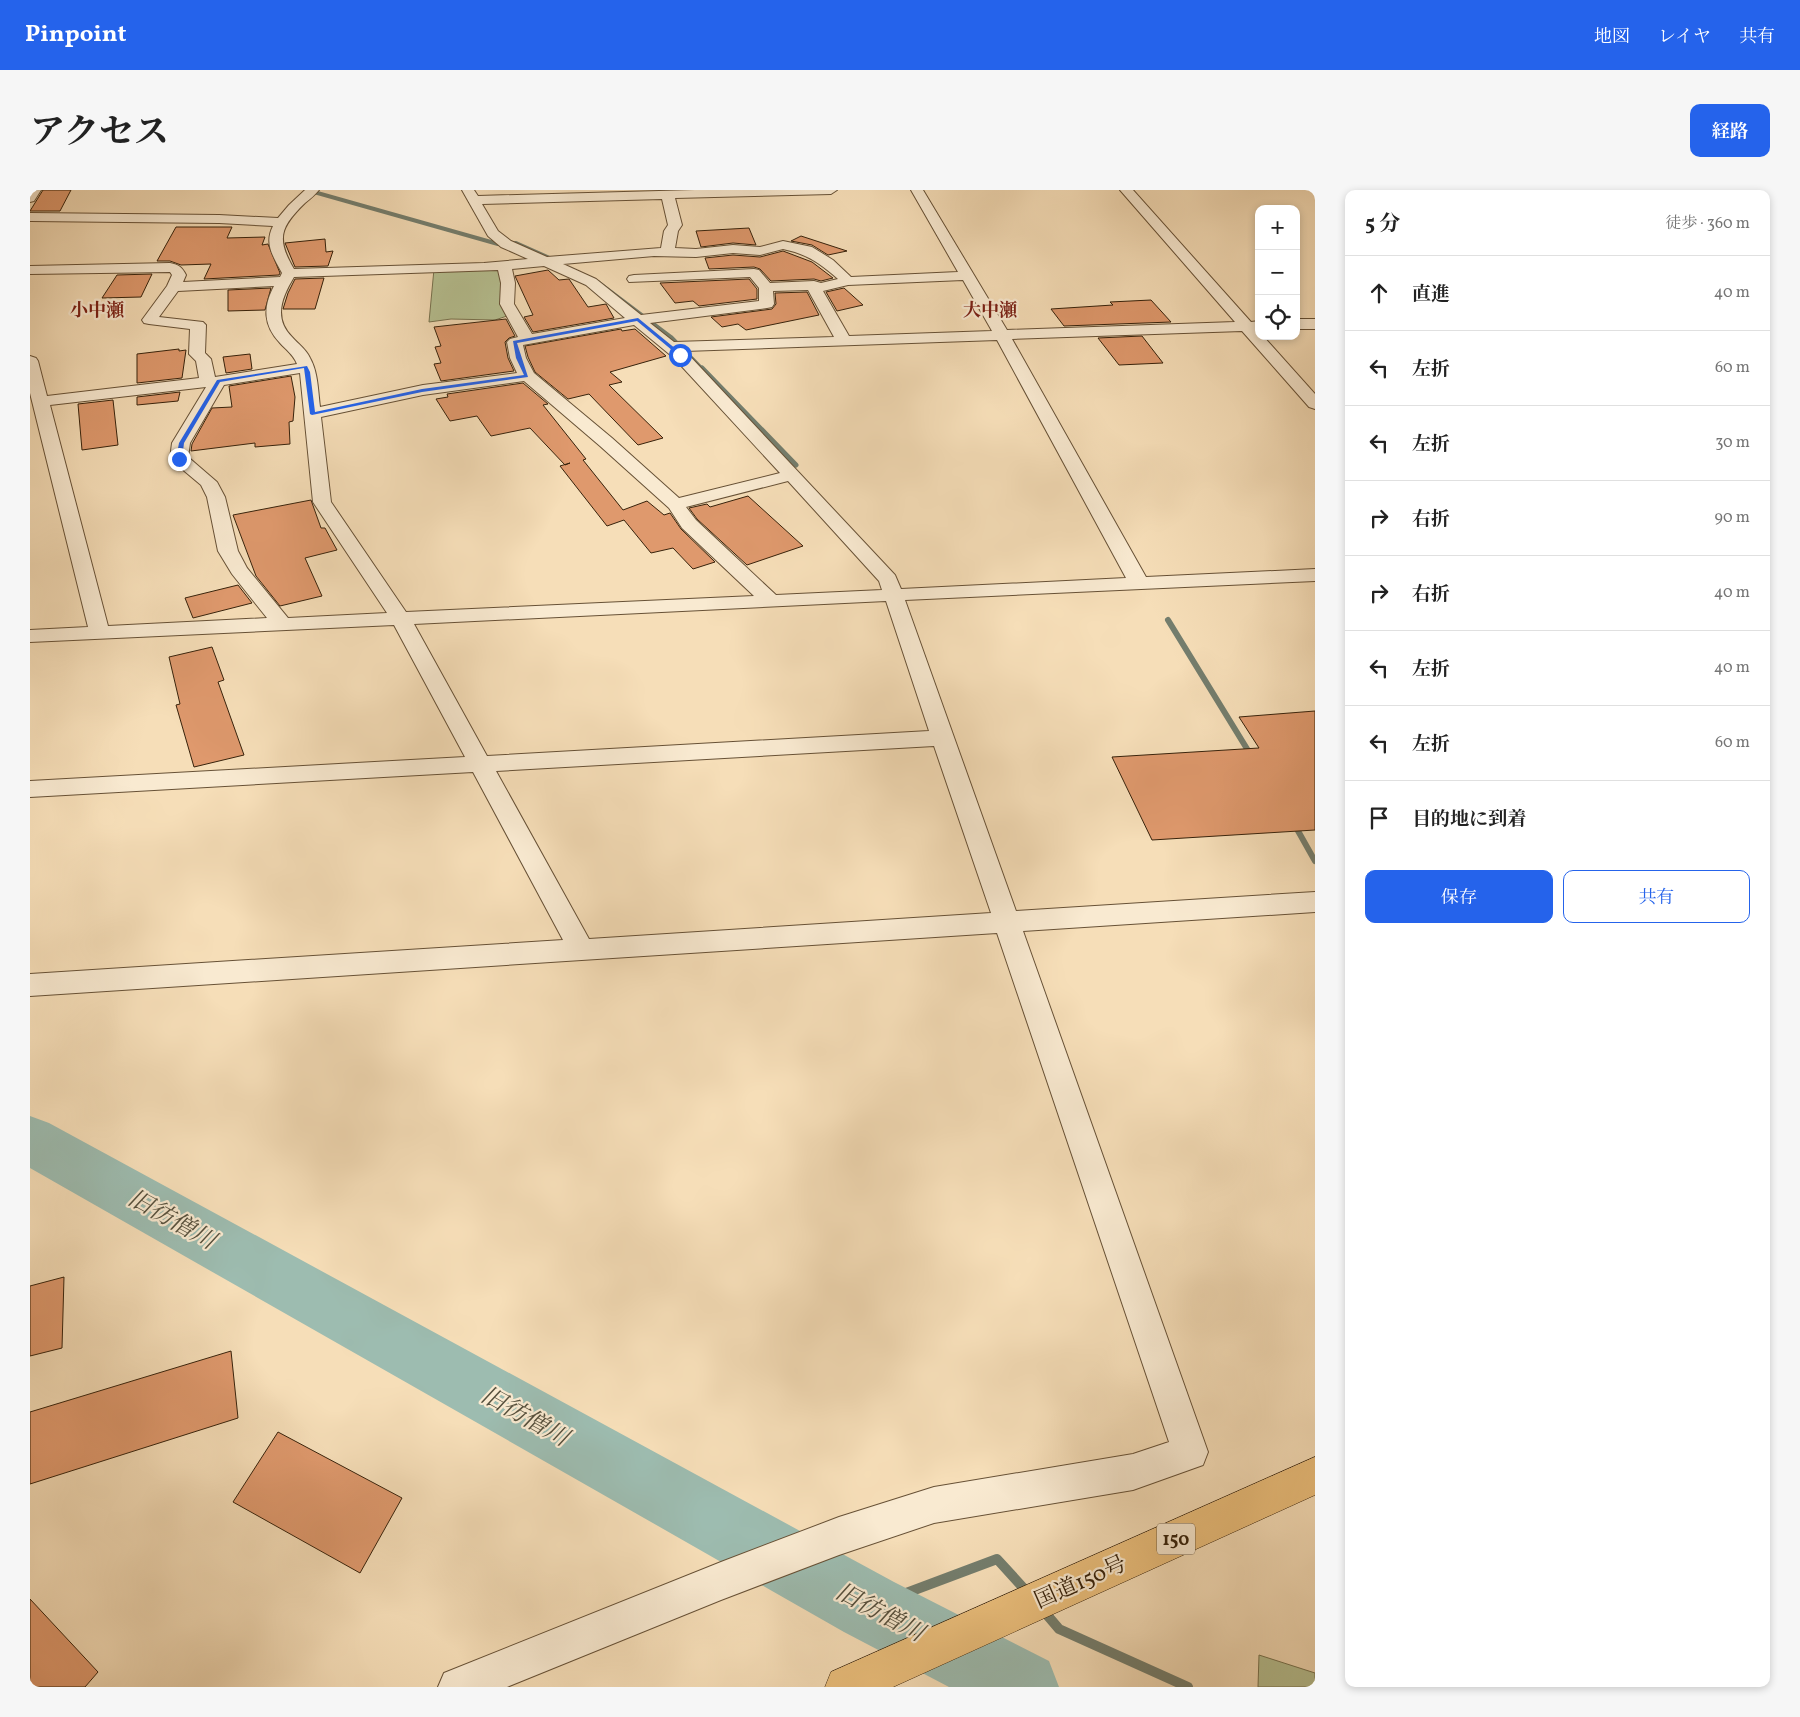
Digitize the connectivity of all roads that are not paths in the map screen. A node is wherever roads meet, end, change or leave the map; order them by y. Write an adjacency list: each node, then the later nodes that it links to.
1 (35, 190): 9 (street)
2 (831, 190): 6 (street)
3 (917, 190): 19 (street)
4 (1126, 190): 30 (street)
5 (306, 191): 11 (street)
6 (724, 192): 8 (street)
7 (470, 195): 8 (street); 15 (street)
8 (668, 195): 13 (street)
9 (30, 198)
10 (30, 217): 11 (street)
11 (282, 222): 20 (street)
12 (760, 250): 13 (street); 18 (street); 22 (street)
13 (667, 252): 14 (street)
14 (618, 254): 15 (street); 21 (street)
15 (545, 262): 16 (street); 27 (street)
16 (504, 265): 20 (street); 32 (street)
17 (30, 270): 23 (street)
18 (754, 273): 21 (street); 24 (street)
19 (967, 276): 22 (street); 31 (street)
20 (287, 277): 23 (street); 36 (street)
21 (634, 279): 26 (street)
22 (848, 282): 25 (street)
23 (174, 286): 38 (street)
24 (766, 286): 25 (street); 26 (street)
25 (818, 288): 33 (street)
26 (658, 317): 27 (street)
27 (638, 320): 32 (street); 34 (street)
28 (1300, 324): 29 (street)
29 (1315, 324)
30 (1252, 326): 31 (street); 40 (street)
31 (1002, 335): 33 (street); 45 (street)
32 (528, 340): 37 (street)
33 (844, 341): 34 (street)
34 (672, 348): 42 (street)
35 (30, 361): 39 (street)
36 (306, 367): 38 (street); 41 (street)
37 (527, 376): 41 (street); 43 (street)
38 (213, 382): 39 (street); 49 (street)
39 (42, 402): 50 (street)
40 (1315, 404)
41 (312, 414): 48 (street)
42 (792, 475): 43 (street); 46 (street)
43 (675, 504): 47 (street)
44 (1315, 575): 45 (street)
45 (1140, 583): 46 (street)
46 (894, 594): 47 (street); 52 (street)
47 (770, 600): 48 (street)
48 (401, 619): 49 (street); 53 (street)
49 (282, 624): 50 (street)
50 (100, 633): 51 (street)
51 (30, 636)
52 (944, 738): 53 (street); 56 (street)
53 (481, 764): 54 (street); 57 (street)
54 (30, 789)
55 (1315, 902): 56 (street)
56 (1007, 921): 57 (street); 61 (street)
57 (581, 949): 58 (street)
58 (30, 985)
59 (1315, 1476): 60 (highway, 国道150号 / 150)
60 (858, 1682)
61 (458, 1687)

